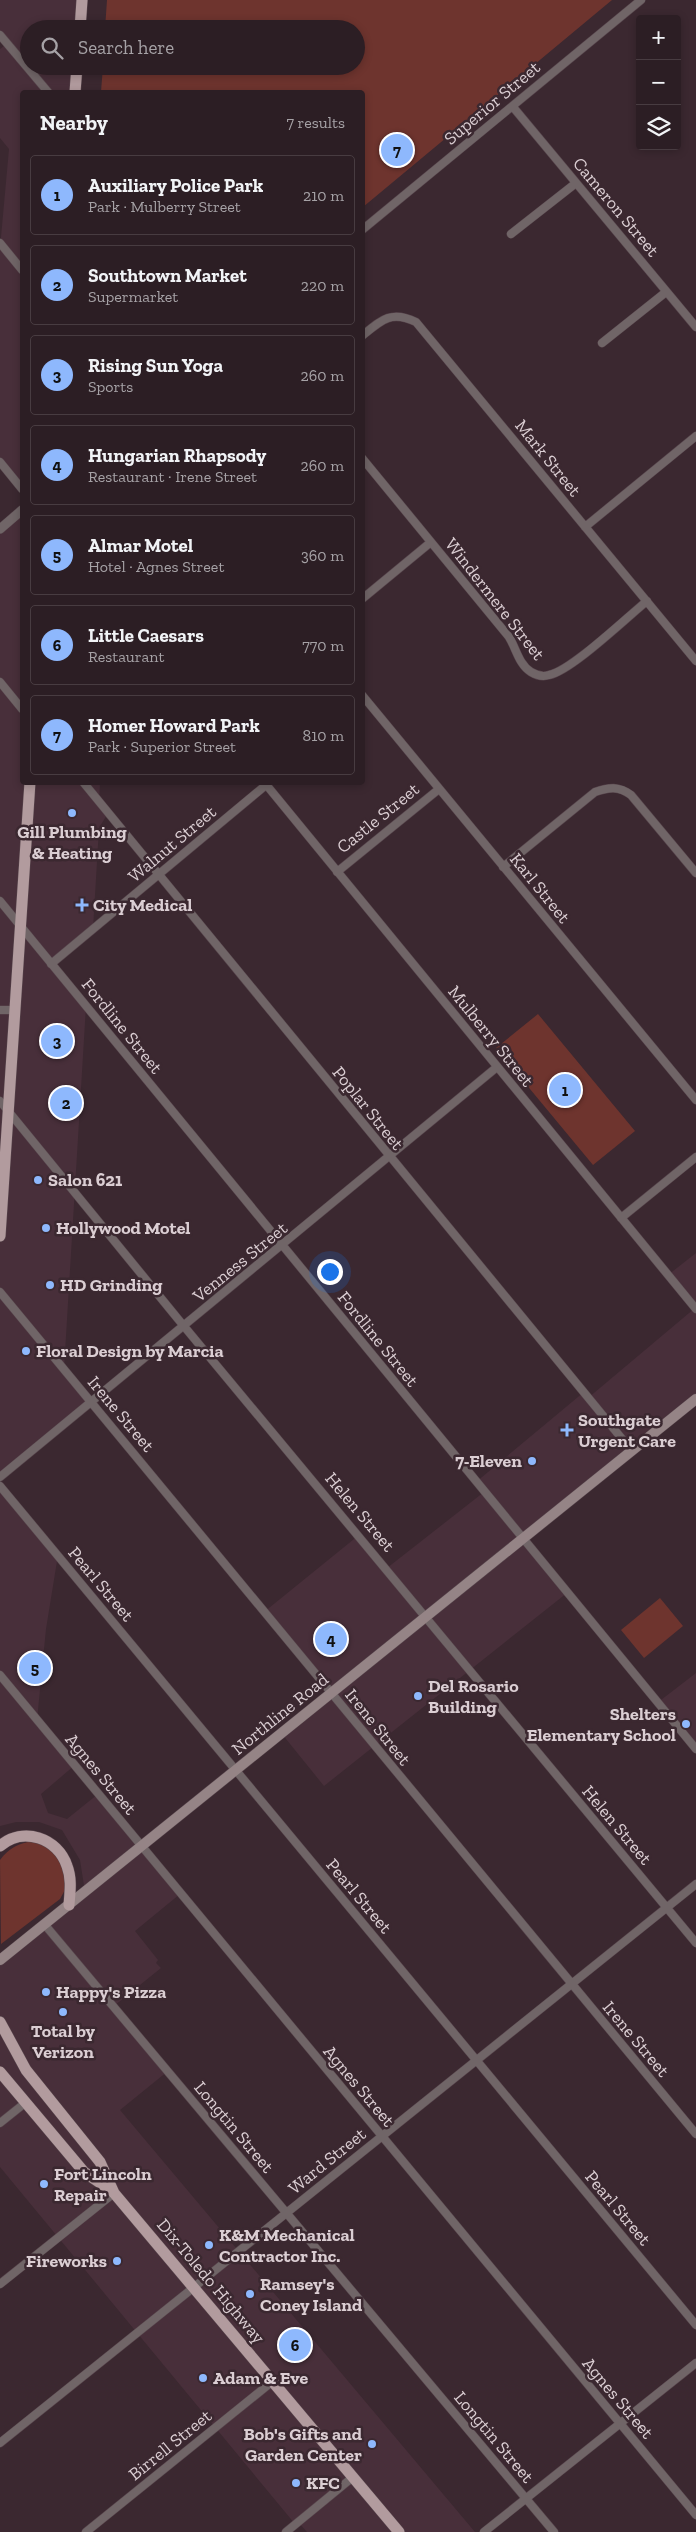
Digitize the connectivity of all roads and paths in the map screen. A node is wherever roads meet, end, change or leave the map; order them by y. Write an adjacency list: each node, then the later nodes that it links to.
1 (82, 0): 3 (main road)
2 (641, 0): 11 (street, Superior Street)
3 (81, 20)
4 (0, 35): 5 (street)
5 (3, 47): 6 (street)
6 (20, 64)
7 (31, 75): 9 (street)
8 (76, 75): 10 (main road)
9 (46, 90)
10 (75, 90)
11 (513, 106): 12 (street, Cameron Street); 13 (street, Superior Street)
12 (576, 182): 14 (street); 17 (street, Cameron Street)
13 (365, 228)
14 (512, 234)
15 (0, 243): 16 (street)
16 (20, 268)
17 (666, 292): 18 (street, Cameron Street); 20 (street)
18 (696, 327)
19 (365, 334): 26 (street, Mark Street)
20 (602, 343)
21 (696, 436): 26 (street)
22 (0, 462): 24 (street)
23 (365, 462): 28 (street, Windermere Street)
24 (20, 487)
25 (20, 512): 27 (street)
26 (585, 526): 30 (street, Mark Street)
27 (0, 529)
28 (431, 542): 29 (street); 30 (street, Windermere Street)
29 (365, 597)
30 (647, 601): 31 (street, Mark Street)
31 (696, 661)
32 (0, 682): 34 (street)
33 (365, 699): 39 (street, Karl Street)
34 (20, 707)
35 (30, 785): 45 (main road)
36 (85, 785): 43 (street, Poplar Street)
37 (264, 785): 43 (street, Walnut Street)
38 (266, 785): 41 (street, Mulberry Street)
39 (439, 789): 40 (street, Karl Street); 41 (street, Castle Street)
40 (503, 867): 42 (street); 50 (street, Karl Street)
41 (337, 872): 49 (street, Mulberry Street)
42 (696, 873)
43 (158, 876): 46 (street, Walnut Street); 54 (street, Poplar Street)
44 (0, 901): 45 (street, Fordline Street)
45 (20, 926): 46 (street, Fordline Street); 48 (main road)
46 (52, 964): 57 (street, Fordline Street)
47 (0, 1010): 48 (street)
48 (15, 1010): 52 (main road)
49 (498, 1067): 54 (street, Venness Street); 55 (street, Mulberry Street)
50 (696, 1100)
51 (0, 1101): 52 (street, Helen Street)
52 (8, 1110): 56 (main road); 60 (street, Helen Street)
53 (696, 1157): 55 (street)
54 (390, 1158): 57 (street, Venness Street); 63 (street, Poplar Street)
55 (621, 1218): 59 (street, Mulberry Street)
56 (0, 1236)
57 (283, 1246): 60 (street, Venness Street); 66 (street, Fordline Street)
58 (0, 1292): 62 (street, Irene Street)
59 (696, 1309)
60 (185, 1327): 62 (street, Venness Street); 67 (street, Helen Street)
61 (696, 1399): 63 (main road, Northline Road)
62 (92, 1403): 64 (street, Venness Street); 69 (street, Irene Street)
63 (632, 1451): 66 (main road, Northline Road)
64 (0, 1478)
65 (0, 1486): 71 (street, Pearl Street)
66 (523, 1539): 67 (main road, Northline Road); 70 (street, Fordline Street)
67 (426, 1617): 69 (main road, Northline Road); 76 (street, Helen Street)
68 (0, 1675): 73 (street, Agnes Street)
69 (332, 1694): 71 (main road, Northline Road); 80 (street, Irene Street)
70 (696, 1749)
71 (236, 1770): 73 (main road, Northline Road); 82 (street, Pearl Street)
72 (0, 1846): 75 (main road)
73 (141, 1847): 75 (main road, Northline Road); 87 (street, Agnes Street)
74 (696, 1884): 76 (street, Ward Street)
75 (69, 1905): 77 (main road, Northline Road)
76 (667, 1908): 78 (street, Helen Street); 80 (street, Ward Street)
77 (46, 1924): 79 (main road, Northline Road); 89 (street, Longtin Street)
78 (696, 1944)
79 (0, 1960)
80 (572, 1985): 82 (street, Ward Street); 86 (street, Irene Street)
81 (0, 2022): 88 (main road, Dix-Toledo Highway)
82 (476, 2061): 87 (street, Ward Street); 92 (street, Pearl Street)
83 (0, 2072): 84 (main road, Dix-Toledo Highway)
84 (25, 2103): 85 (street); 88 (main road, Dix-Toledo Highway)
85 (0, 2123)
86 (696, 2134)
87 (382, 2137): 89 (street, Ward Street); 95 (street, Agnes Street)
88 (113, 2192): 90 (street); 91 (main road, Dix-Toledo Highway)
89 (287, 2213): 91 (street, Ward Street); 98 (street, Longtin Street)
90 (0, 2284)
91 (194, 2287): 94 (main road, Dix-Toledo Highway); 96 (street, Ward Street)
92 (696, 2325)
93 (696, 2363): 95 (street)
94 (273, 2381): 97 (main road, Dix-Toledo Highway); 100 (street, Birrell Street)
95 (620, 2424): 98 (street); 99 (street, Agnes Street)
96 (0, 2443)
97 (353, 2477): 101 (street); 102 (main road, Dix-Toledo Highway)
98 (526, 2499): 103 (street); 104 (street, Longtin Street)
99 (696, 2515)
100 (86, 2532)
101 (286, 2532)
102 (399, 2532)
103 (484, 2532)
104 (554, 2532)

